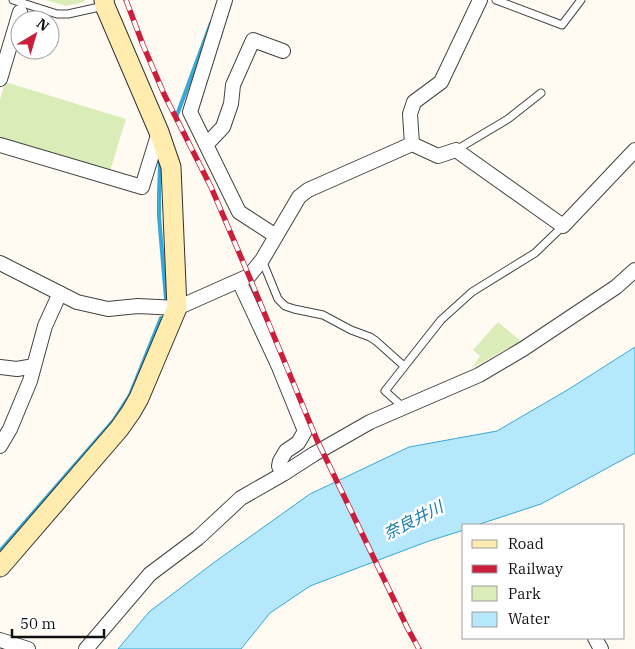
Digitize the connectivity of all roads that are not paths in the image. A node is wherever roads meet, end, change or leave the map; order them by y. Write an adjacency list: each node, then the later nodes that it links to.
1 (13, 0): 7 (lane)
2 (225, 0): 14 (street)
3 (480, 0): 12 (street)
4 (496, 0): 5 (lane)
5 (581, 0)
6 (104, 3): 7 (lane); 11 (street)
7 (22, 8): 9 (street)
8 (283, 51): 14 (street)
9 (0, 79)
10 (541, 93): 15 (lane)
11 (160, 132): 13 (street); 24 (street)
12 (412, 144): 15 (street); 18 (street)
13 (0, 145)
14 (206, 145): 18 (street)
15 (456, 150): 17 (street)
16 (635, 150): 17 (street)
17 (563, 226): 26 (lane)
18 (276, 236): 19 (street)
19 (262, 260): 22 (street); 26 (lane)
20 (0, 263): 23 (street)
21 (635, 270): 28 (street)
22 (239, 281): 24 (street); 30 (street)
23 (60, 293): 24 (street); 25 (street)
24 (178, 308): 31 (street)
25 (34, 366): 27 (street); 29 (street)
26 (404, 366): 28 (lane)
27 (0, 367)
28 (404, 408): 30 (street)
29 (0, 446)
30 (283, 474): 34 (street)
31 (0, 567)
32 (1, 643): 33 (street)
33 (28, 649)
34 (86, 649)

